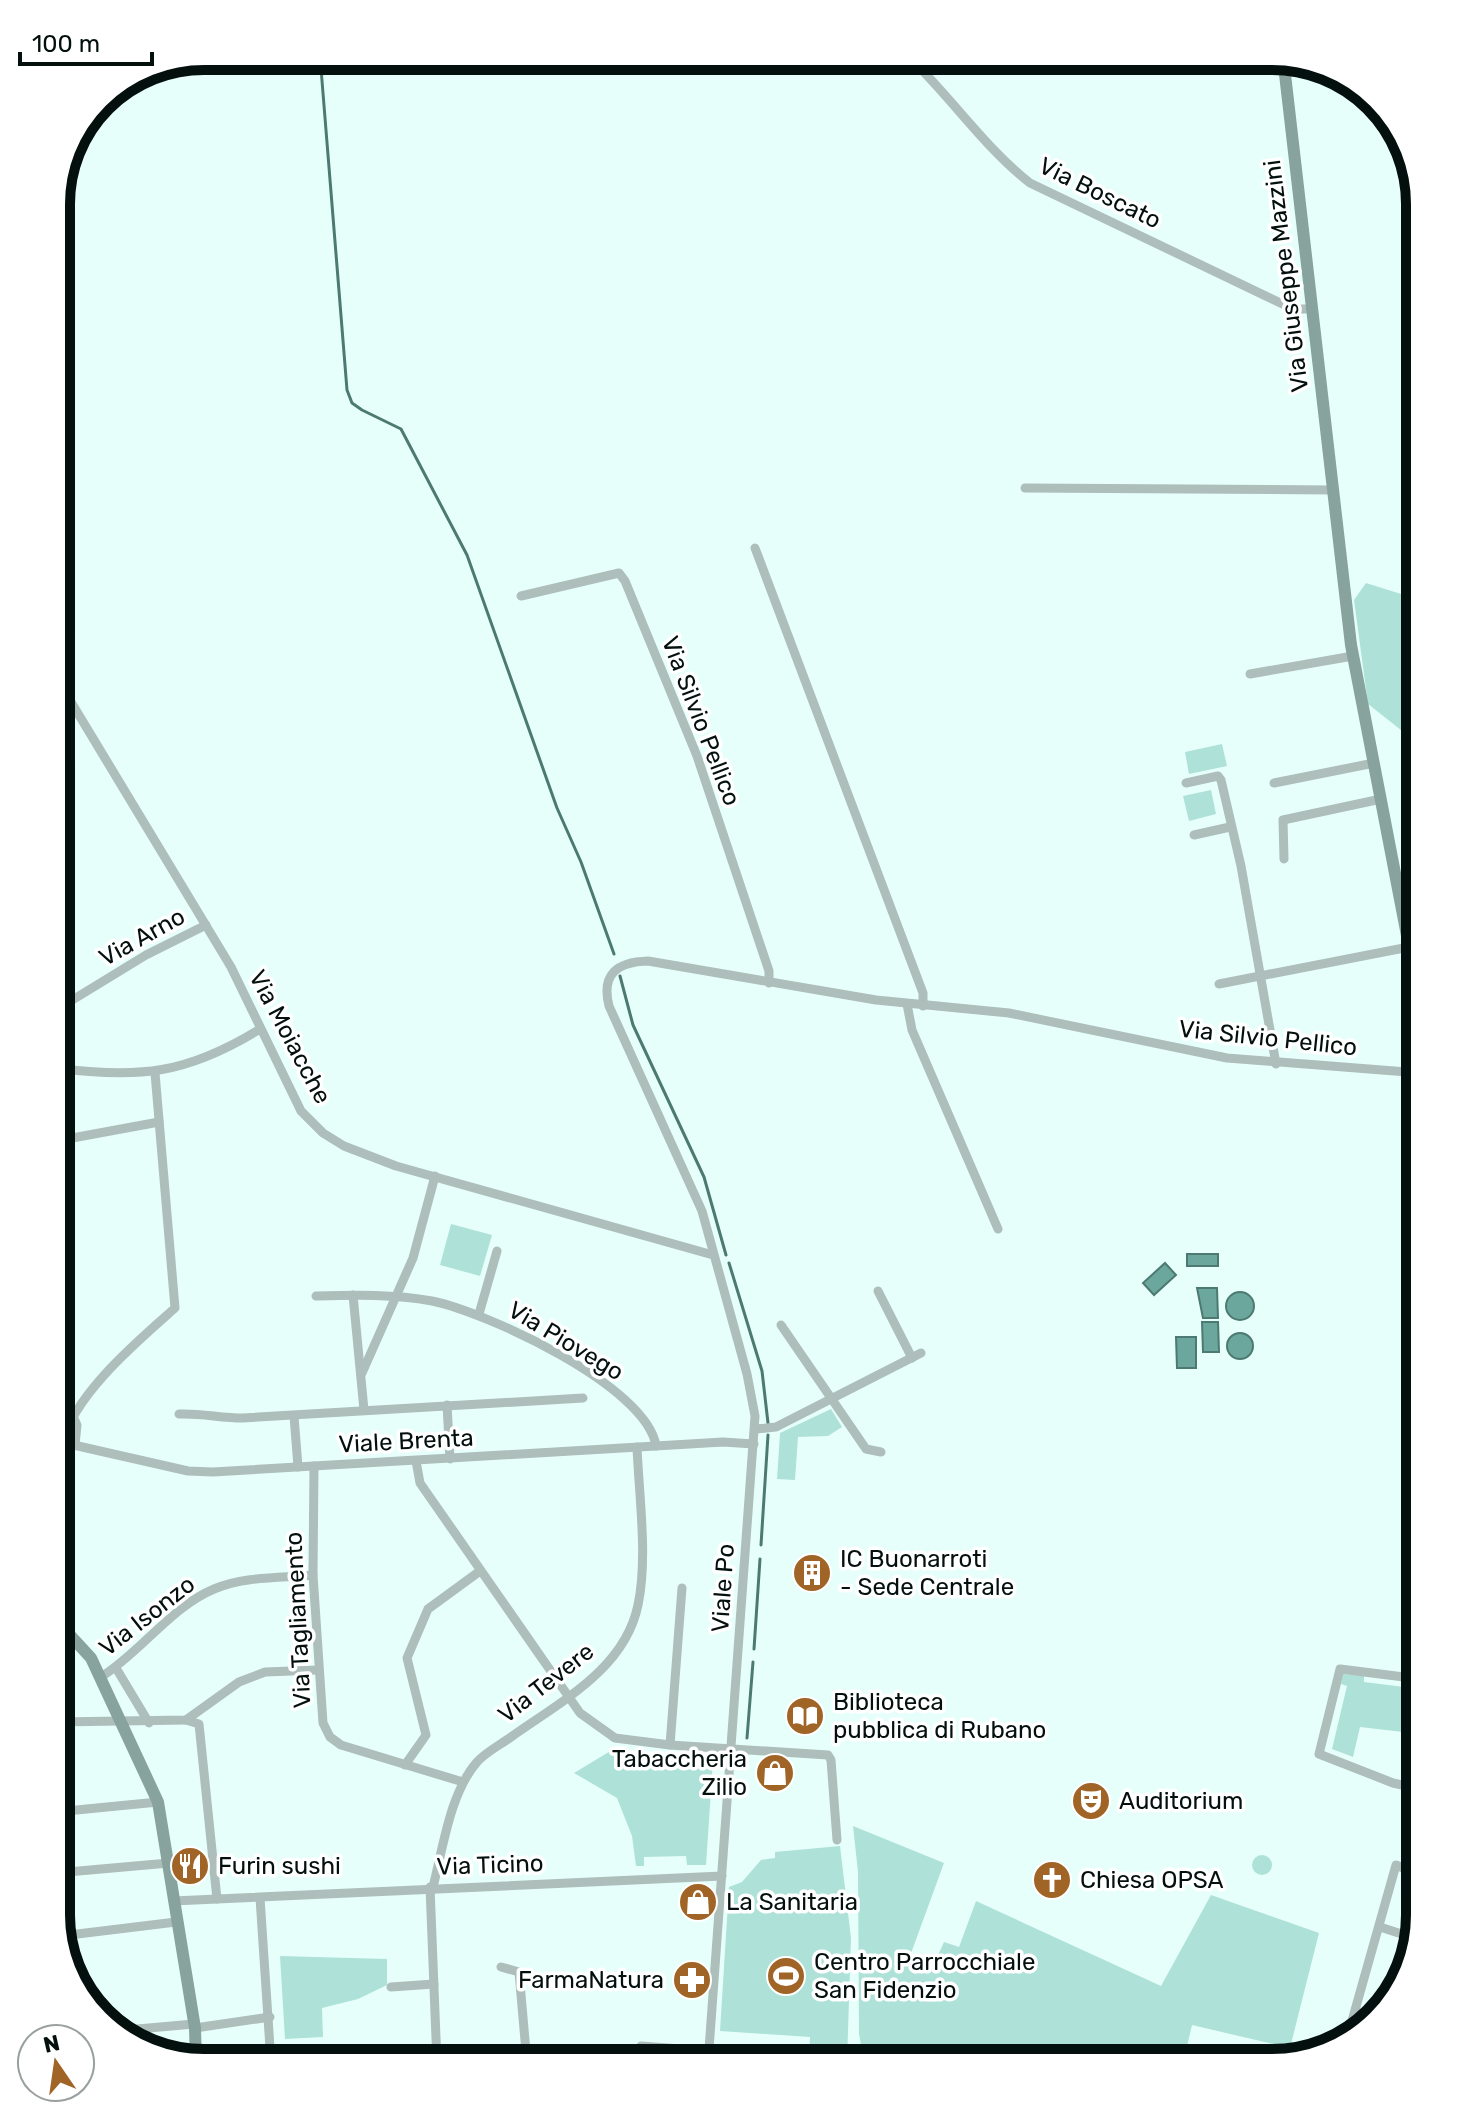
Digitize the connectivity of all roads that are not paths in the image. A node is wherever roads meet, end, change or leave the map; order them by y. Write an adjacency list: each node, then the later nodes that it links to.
1 (920, 70): 3 (street, Via Boscato)
2 (1285, 71): 3 (main road, Via Giuseppe Mazzini)
3 (1312, 309): 5 (main road, Via Giuseppe Mazzini)
4 (1025, 488): 5 (street)
5 (1333, 490): 8 (main road, Via Giuseppe Mazzini)
6 (755, 548): 26 (street)
7 (521, 596): 22 (street, Via Silvio Pellico)
8 (1353, 656): 9 (street); 11 (main road, Via Giuseppe Mazzini)
9 (1250, 674)
10 (70, 700): 18 (street, Via Moiacche)
11 (1374, 763): 13 (street); 14 (main road, Via Giuseppe Mazzini)
12 (1186, 783): 15 (street)
13 (1274, 783)
14 (1381, 799): 17 (street); 19 (main road, Via Giuseppe Mazzini)
15 (1230, 827): 16 (street); 21 (street)
16 (1194, 835)
17 (1284, 859)
18 (206, 925): 24 (street, Via Arno); 27 (street, Via Moiacche)
19 (1406, 931)
20 (1406, 948): 21 (street)
21 (1260, 976): 23 (street); 28 (street)
22 (769, 983): 25 (street, Via Silvio Pellico); 36 (street, Via Silvio Pellico)
23 (1219, 984)
24 (70, 1001)
25 (907, 1004): 26 (street, Via Silvio Pellico); 35 (street)
26 (923, 1006): 28 (street, Via Silvio Pellico)
27 (260, 1029): 31 (street); 34 (street, Via Moiacche)
28 (1276, 1064): 30 (street, Via Silvio Pellico)
29 (70, 1070): 31 (street)
30 (1406, 1072)
31 (155, 1073): 32 (street)
32 (159, 1122): 33 (street); 56 (street, Viale Brenta)
33 (70, 1138)
34 (435, 1176): 37 (street, Via Moiacche); 43 (street)
35 (998, 1229)
36 (709, 1242): 37 (street, Via Moiacche); 39 (street, Via Silvio Pellico)
37 (679, 1248): 39 (street, Via Moiacche)
38 (497, 1251): 44 (street, Via Piovego)
39 (713, 1255): 58 (street, Viale Po)
40 (878, 1291): 47 (street)
41 (353, 1295): 42 (street, Via Piovego); 43 (street, Via Piovego); 48 (street)
42 (316, 1296)
43 (397, 1296): 44 (street, Via Piovego); 48 (street)
44 (479, 1314): 62 (street, Via Piovego)
45 (781, 1325): 50 (street)
46 (921, 1353): 47 (street)
47 (912, 1358): 50 (street)
48 (362, 1373): 52 (street)
49 (583, 1398): 51 (street)
50 (833, 1398): 58 (street); 64 (street)
51 (447, 1405): 52 (street); 65 (street)
52 (364, 1410): 55 (street)
53 (70, 1414): 56 (street)
54 (179, 1414): 55 (street)
55 (294, 1416): 68 (street)
56 (72, 1419): 57 (street, Viale Brenta); 61 (street)
57 (70, 1423)
58 (756, 1429): 60 (street, Viale Po)
59 (70, 1444): 61 (street, Viale Brenta)
60 (754, 1444): 62 (street, Viale Brenta); 83 (street, Viale Po)
61 (75, 1445): 68 (street, Viale Brenta)
62 (656, 1446): 63 (street, Viale Brenta)
63 (637, 1447): 65 (street, Viale Brenta); 77 (street, Via Tevere)
64 (881, 1452)
65 (450, 1459): 66 (street, Viale Brenta)
66 (416, 1461): 67 (street, Viale Brenta); 69 (street)
67 (314, 1466): 68 (street, Viale Brenta); 70 (street, Via Tagliamento)
68 (298, 1467)
69 (480, 1571): 77 (street); 84 (street)
70 (313, 1575): 73 (street, Via Isonzo); 74 (street, Via Tagliamento)
71 (682, 1588): 82 (street)
72 (70, 1635): 75 (main road)
73 (116, 1668): 75 (street, Via Isonzo); 81 (street)
74 (318, 1670): 79 (street); 84 (street, Via Tagliamento)
75 (101, 1677): 78 (main road)
76 (1406, 1677): 86 (street)
77 (569, 1697): 82 (street); 85 (street, Via Tevere)
78 (120, 1719): 80 (street); 81 (street); 87 (main road)
79 (186, 1720): 81 (street); 96 (street)
80 (70, 1721)
81 (149, 1723)
82 (670, 1745): 83 (street)
83 (731, 1750): 89 (street); 93 (street, Viale Po)
84 (405, 1765): 85 (street, Via Tagliamento)
85 (463, 1782): 94 (street, Via Tevere)
86 (1406, 1786)
87 (158, 1802): 88 (street); 90 (main road)
88 (70, 1811)
89 (837, 1840)
90 (169, 1863): 92 (street); 97 (main road)
91 (1406, 1869): 99 (street)
92 (70, 1872)
93 (722, 1876): 94 (street, Via Ticino); 115 (street, Viale Po)
94 (431, 1887): 95 (street, Via Ticino); 103 (street, Via Tevere)
95 (260, 1898): 96 (street, Via Ticino); 105 (street)
96 (217, 1899): 97 (street, Via Ticino)
97 (173, 1901): 98 (main road)
98 (176, 1922): 100 (street); 107 (main road)
99 (1380, 1927): 101 (street); 106 (street)
100 (71, 1935)
101 (1405, 1935)
102 (501, 1967): 113 (street)
103 (434, 1984): 104 (street); 112 (street, Via Tevere)
104 (391, 1987)
105 (270, 2017): 107 (street); 111 (street)
106 (1352, 2023)
107 (195, 2026): 108 (street); 110 (main road)
108 (136, 2030)
109 (641, 2046): 114 (street)
110 (196, 2049)
111 (271, 2049)
112 (436, 2049)
113 (526, 2049)
114 (681, 2049)
115 (709, 2049)

